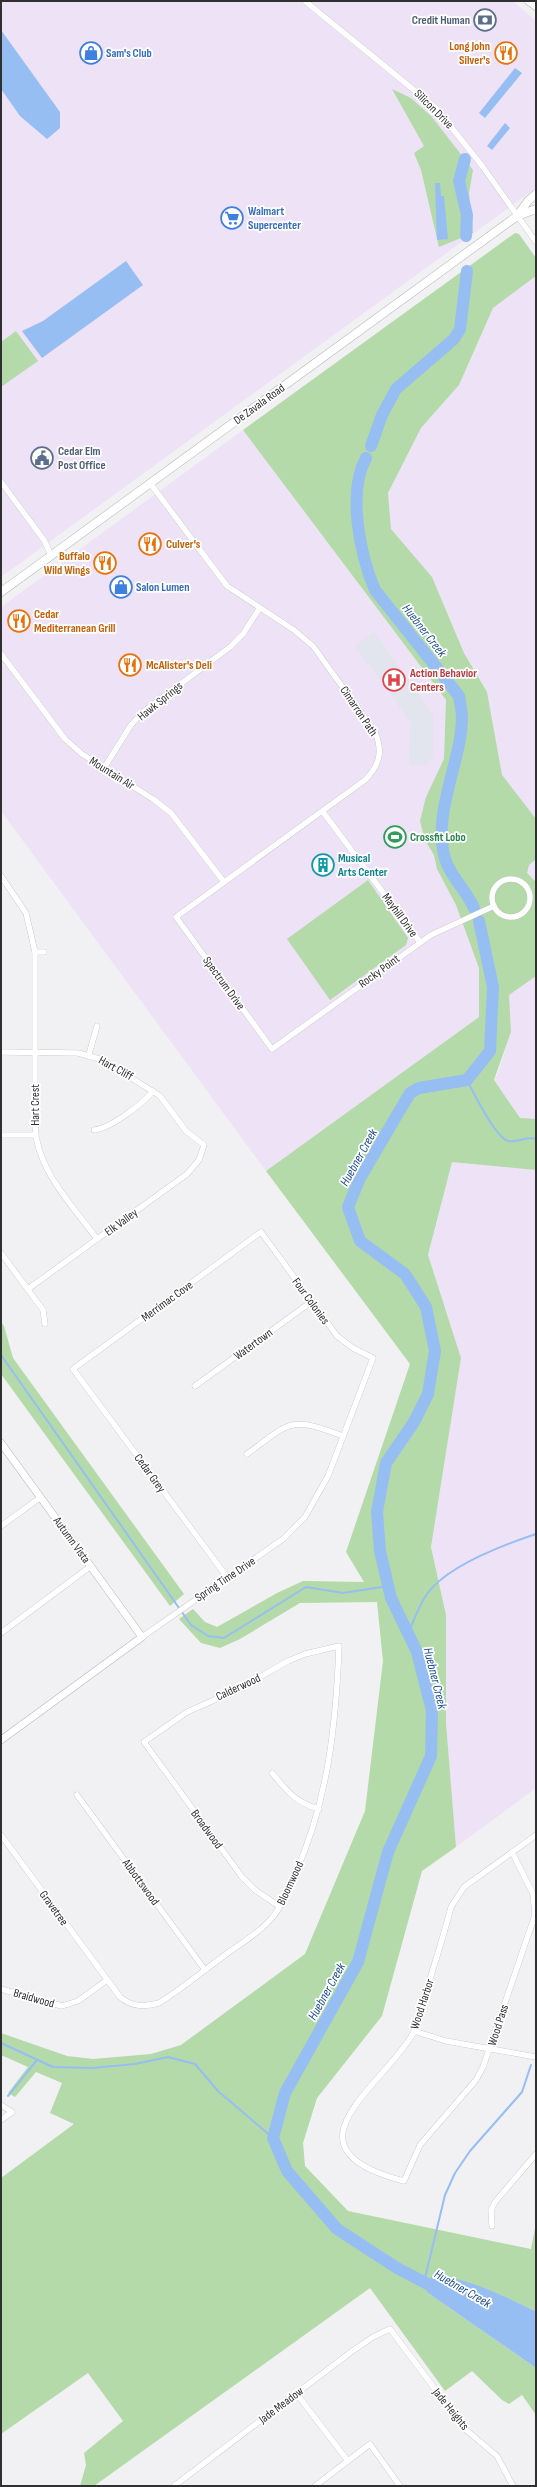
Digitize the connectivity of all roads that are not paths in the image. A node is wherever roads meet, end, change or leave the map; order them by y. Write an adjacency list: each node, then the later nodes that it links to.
1 (305, 1): 6 (street, Silicon Drive)
2 (529, 1): 3 (main road)
3 (536, 6)
4 (536, 194): 6 (main road, De Zavala Road)
5 (536, 209): 6 (main road, De Zavala Road)
6 (517, 216): 7 (street, Silicon Drive); 9 (main road, De Zavala Road)
7 (536, 242)
8 (1, 482): 10 (street)
9 (150, 484): 10 (main road, De Zavala Road); 12 (street, Cimarron Path)
10 (51, 555): 11 (main road, De Zavala Road)
11 (1, 592)
12 (259, 609): 15 (street, Hawk Springs); 16 (street, Cimarron Path)
13 (1, 651): 14 (street, Mountain Air)
14 (3, 656): 15 (street, Mountain Air)
15 (104, 768): 18 (street, Mountain Air)
16 (323, 812): 18 (street, Cimarron Path); 21 (street, Mayhill Drive)
17 (1, 876): 22 (street, Hart Crest)
18 (224, 882): 20 (street, Cimarron Path)
19 (494, 906): 19 (street); 21 (street, Rocky Point)
20 (176, 917): 25 (street, Spectrum Drive)
21 (420, 942): 25 (street, Rocky Point)
22 (35, 952): 23 (street); 27 (street, Hart Crest)
23 (44, 952)
24 (97, 1026): 28 (street)
25 (272, 1049)
26 (1, 1052): 27 (street, Hart Cliff)
27 (36, 1052): 28 (street, Hart Cliff); 32 (street, Hart Crest)
28 (89, 1054): 29 (street, Hart Cliff)
29 (153, 1091): 30 (street); 33 (street, Hart Cliff)
30 (94, 1130)
31 (1, 1135): 32 (street)
32 (35, 1135): 35 (street, Hart Crest)
33 (204, 1145): 35 (street, Elk Valley)
34 (261, 1232): 38 (street, Four Colonies); 41 (street, Merrimac Cove)
35 (97, 1239): 37 (street, Elk Valley)
36 (1, 1253): 37 (street)
37 (28, 1289): 39 (street)
38 (312, 1302): 40 (street, Four Colonies); 42 (street, Watertown)
39 (45, 1324)
40 (373, 1358): 43 (street, Spring Time Drive)
41 (73, 1369): 49 (street, Cedar Grey)
42 (196, 1386)
43 (343, 1436): 45 (street); 49 (street, Spring Time Drive)
44 (1, 1443): 46 (street, Autumn Vista)
45 (247, 1454)
46 (41, 1497): 47 (street); 48 (street, Autumn Vista)
47 (1, 1526)
48 (91, 1566): 50 (street); 51 (street, Autumn Vista)
49 (227, 1576): 51 (street, Spring Time Drive)
50 (1, 1633)
51 (142, 1637): 53 (street, Spring Time Drive)
52 (339, 1646): 54 (street, Calderwood); 57 (street, Bloomwood)
53 (1, 1740)
54 (144, 1742): 63 (street, Broadwood)
55 (272, 1773): 57 (street)
56 (77, 1795): 64 (street, Abbottswood)
57 (318, 1809): 63 (street, Bloomwood)
58 (536, 1834): 62 (street, Wood Harbor)
59 (1, 1835): 60 (street, Gravetree)
60 (7, 1842): 61 (street); 65 (street, Gravetree)
61 (1, 1847)
62 (512, 1852): 67 (street, Wood Harbor); 68 (street, Wood Pass)
63 (279, 1906): 64 (street, Bloomwood)
64 (205, 1970): 65 (street, Bloomwood)
65 (107, 1980): 66 (street, Braidwood)
66 (1, 1989)
67 (414, 2031): 68 (street); 73 (street, Wood Harbor)
68 (489, 2049): 69 (street); 73 (street, Wood Pass)
69 (536, 2057)
70 (1, 2105): 71 (street)
71 (1, 2120)
72 (536, 2154): 74 (street)
73 (404, 2181)
74 (492, 2226)
75 (390, 2329): 76 (street, Jade Meadow); 81 (street, Jade Heights)
76 (296, 2394): 77 (street); 78 (street, Jade Meadow)
77 (348, 2461): 79 (street); 80 (street)
78 (174, 2486)
79 (315, 2486)
80 (400, 2486)
81 (512, 2486)

